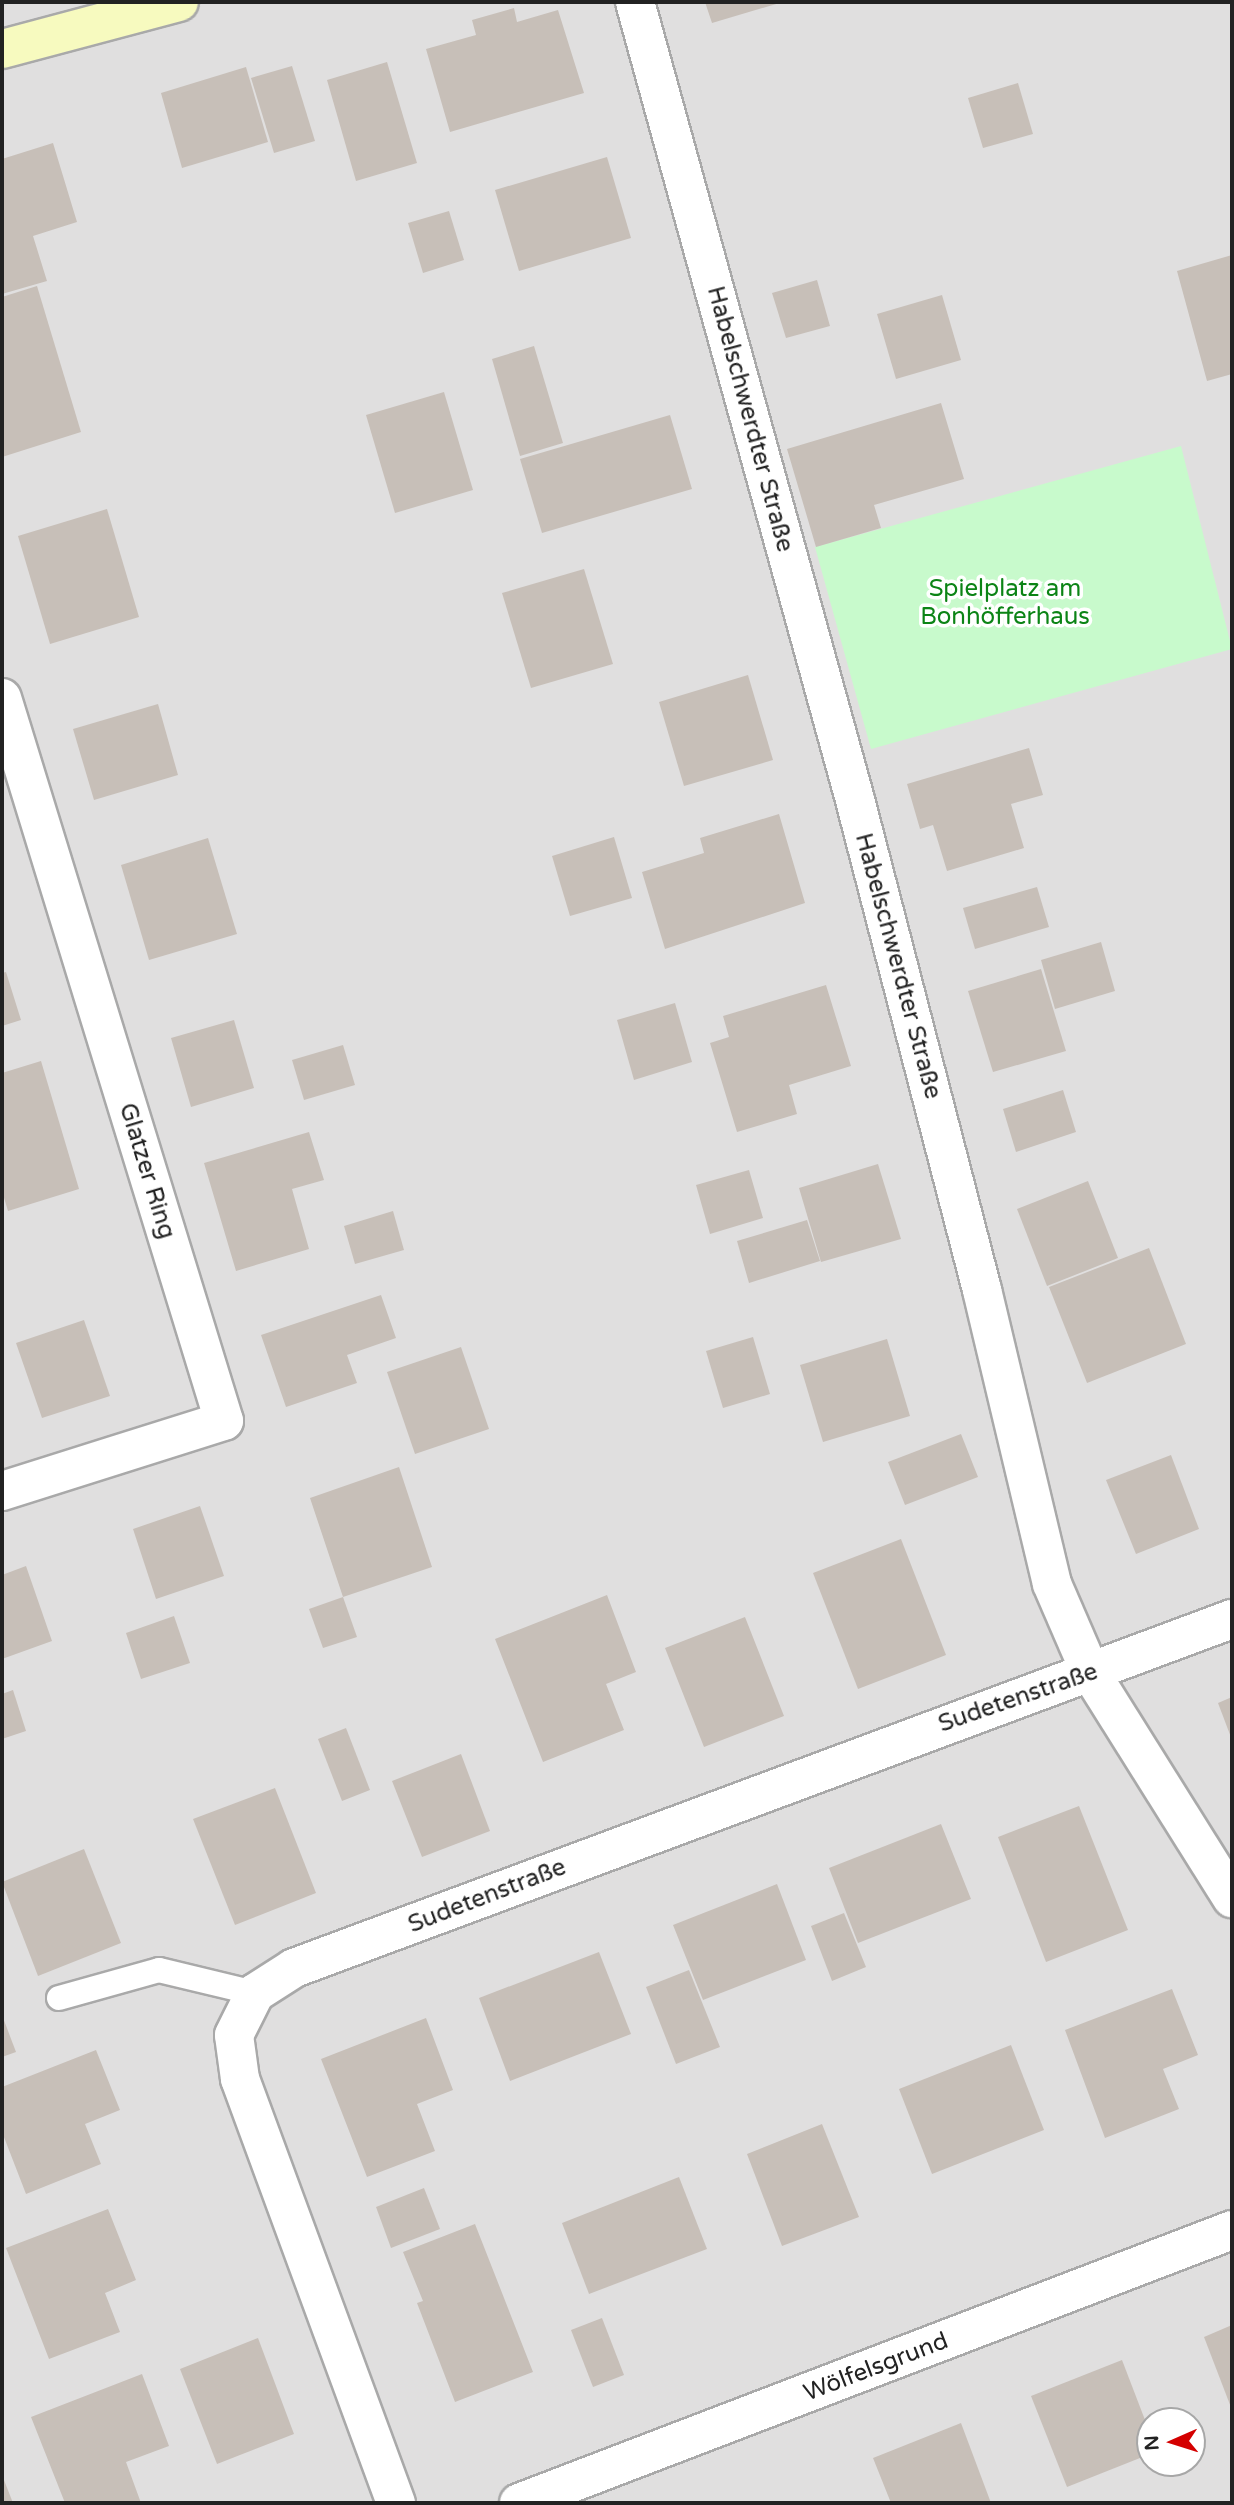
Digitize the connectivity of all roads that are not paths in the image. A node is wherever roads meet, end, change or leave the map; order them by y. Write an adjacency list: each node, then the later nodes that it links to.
1 (179, 2): 3 (street)
2 (635, 2): 7 (street, Habelschwerdter Straße)
3 (2, 49)
4 (2, 698): 5 (street, Glatzer Ring)
5 (2, 1491)
6 (1232, 1619): 7 (street, Sudetenstraße)
7 (1090, 1672): 8 (street, Habelschwerdter Straße); 9 (street, Sudetenstraße)
8 (1232, 1898)
9 (255, 1993): 10 (lane); 12 (street)
10 (59, 1998)
11 (1232, 2230): 13 (street, Wölfelsgrund)
12 (396, 2503)
13 (519, 2503)

